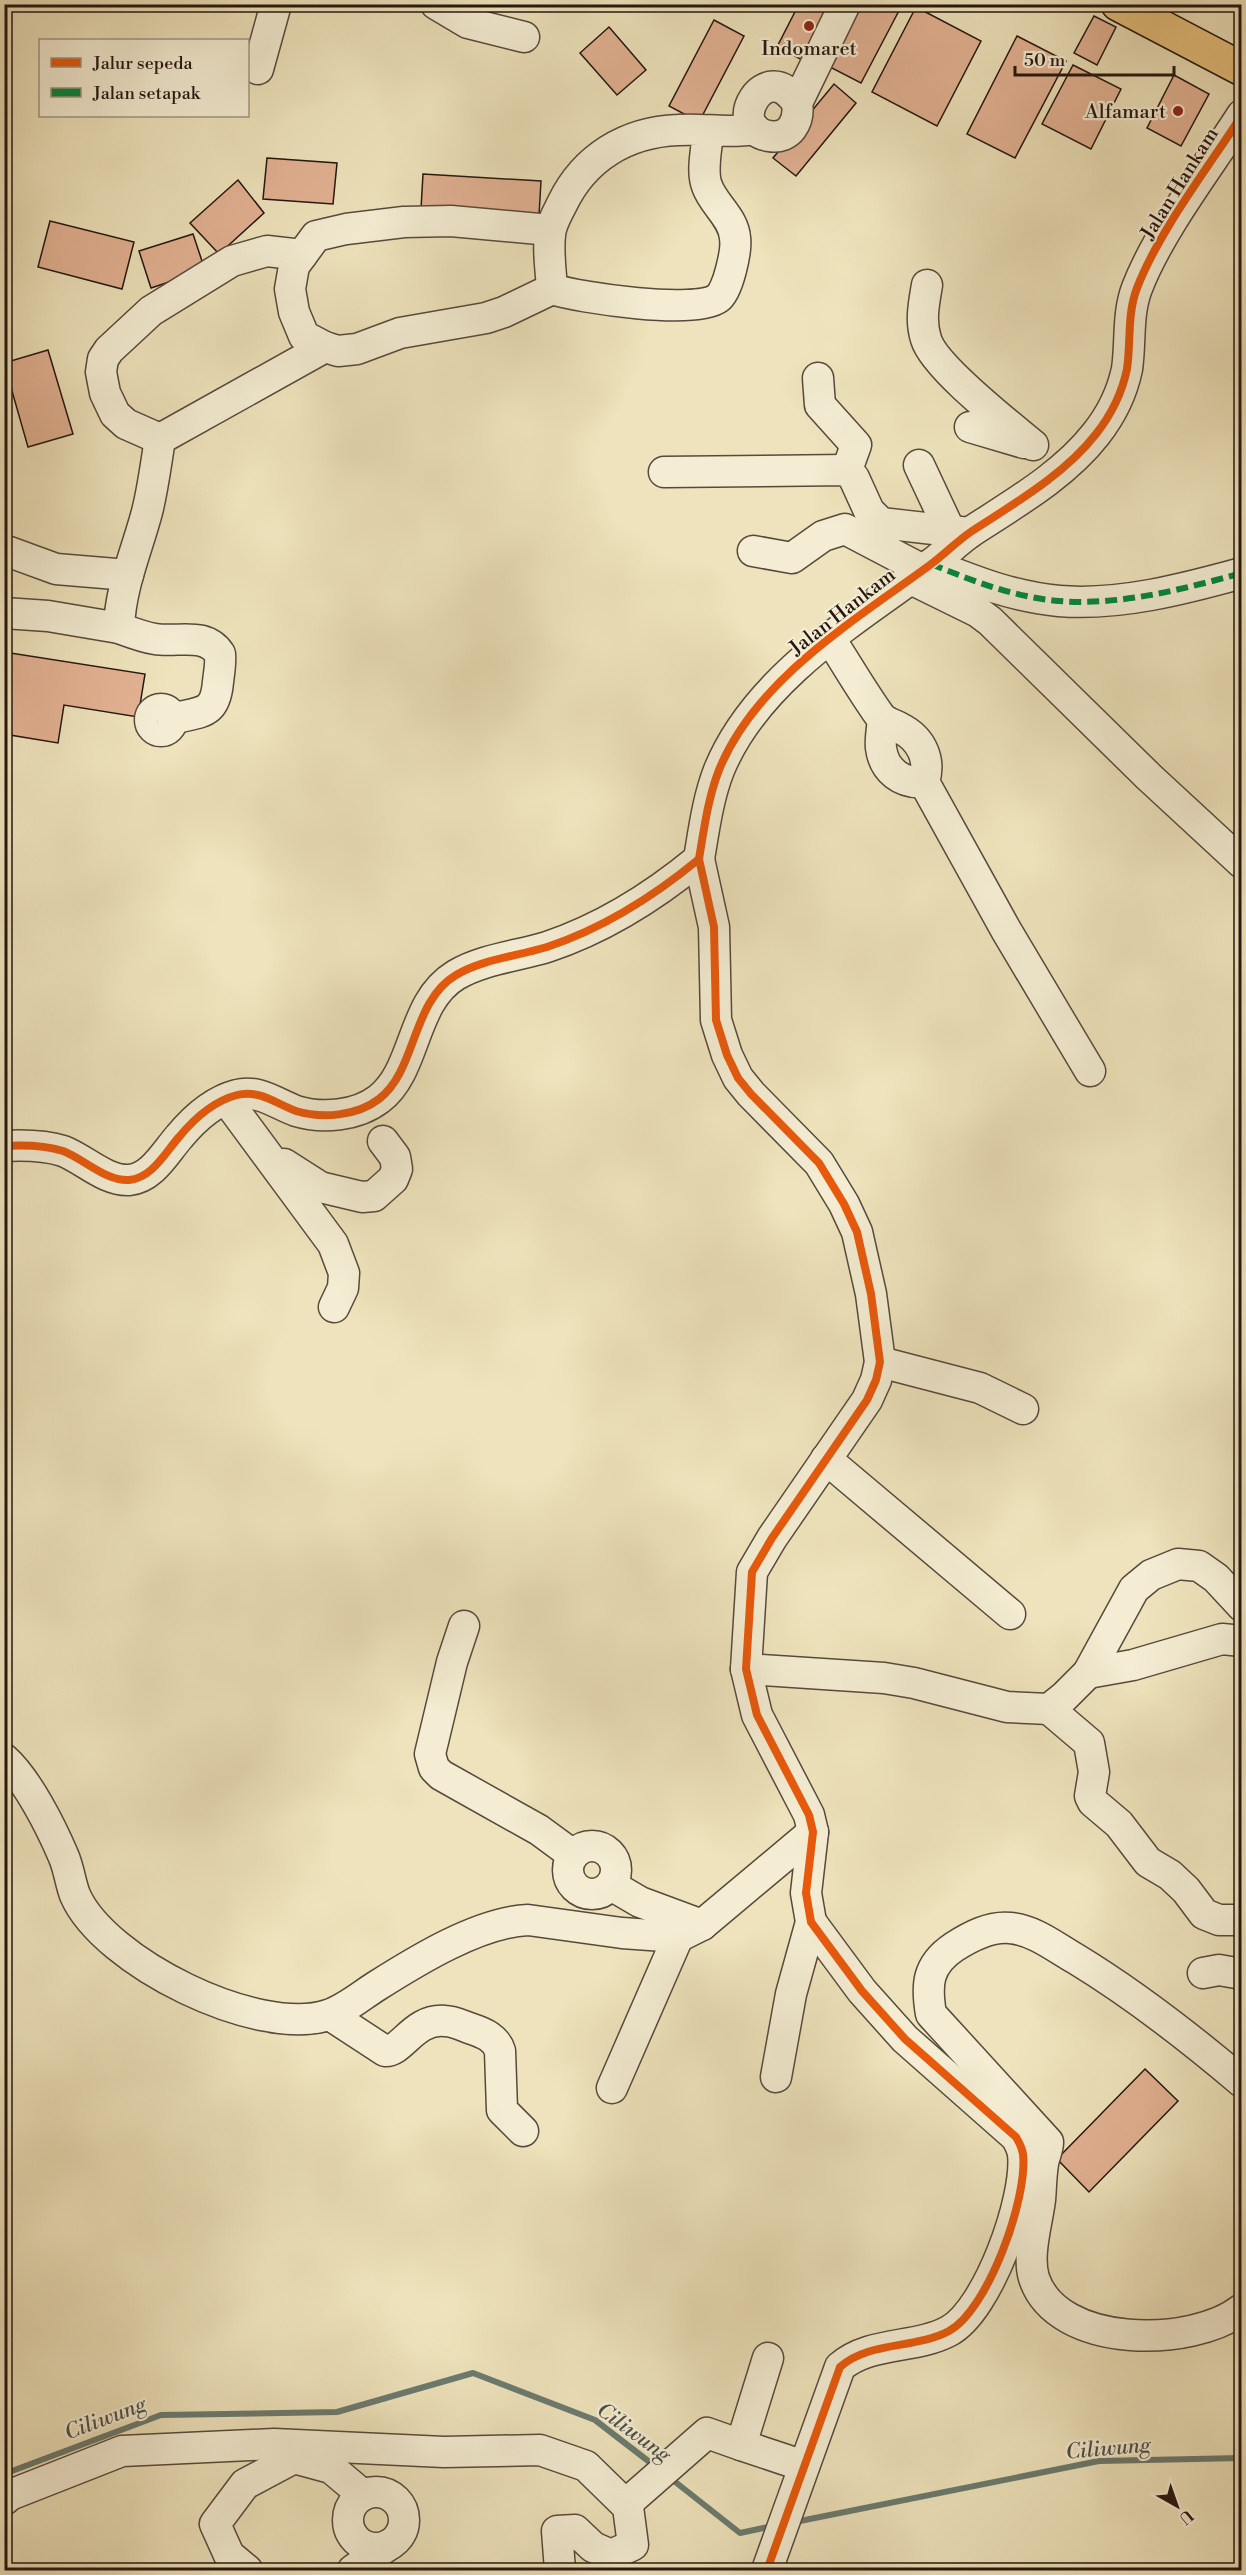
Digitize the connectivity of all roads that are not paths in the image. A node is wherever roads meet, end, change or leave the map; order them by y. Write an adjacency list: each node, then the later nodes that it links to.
1 (276, 4): 6 (street)
2 (436, 4): 5 (street)
3 (845, 4): 9 (street)
4 (1118, 4): 7 (highway)
5 (524, 37)
6 (258, 69)
7 (1242, 69)
8 (1242, 115): 19 (street, Jalan Hankam)
9 (708, 132): 10 (street); 13 (street)
10 (550, 230): 11 (street); 13 (street)
11 (302, 255): 14 (street); 17 (street)
12 (927, 285): 18 (street)
13 (552, 289): 14 (street)
14 (325, 347): 17 (street)
15 (818, 378): 21 (street)
16 (970, 427): 18 (street)
17 (160, 440): 28 (street)
18 (1033, 445): 19 (street)
19 (1073, 457): 23 (street, Jalan Hankam)
20 (920, 465): 23 (street)
21 (848, 470): 22 (street); 23 (street)
22 (664, 472)
23 (959, 532): 26 (street, Jalan Hankam)
24 (4, 550): 28 (street)
25 (753, 551): 26 (street)
26 (922, 571): 27 (street); 31 (street, Jalan Hankam); 34 (street)
27 (1242, 573)
28 (128, 576): 30 (street)
29 (4, 613): 30 (street)
30 (119, 628): 32 (street)
31 (829, 637): 33 (street, Jalan Hankam); 35 (street)
32 (172, 719)
33 (699, 859): 36 (street); 41 (street)
34 (1242, 863)
35 (1090, 1071)
36 (225, 1098): 38 (street); 39 (street)
37 (383, 1141): 39 (street)
38 (4, 1146)
39 (263, 1149): 40 (street)
40 (334, 1307)
41 (880, 1362): 42 (street); 43 (street)
42 (1023, 1409)
43 (826, 1459): 45 (street); 48 (street)
44 (1242, 1606): 49 (street)
45 (1010, 1614)
46 (464, 1626): 55 (street)
47 (1242, 1641): 49 (street)
48 (746, 1669): 50 (street); 52 (street)
49 (1088, 1673): 50 (street)
50 (1048, 1709): 53 (street)
51 (4, 1759): 59 (street)
52 (813, 1832): 54 (street); 55 (street)
53 (1242, 1920)
54 (811, 1922): 60 (street); 61 (street)
55 (690, 1931): 59 (street); 63 (street)
56 (1203, 1972): 57 (street)
57 (1242, 1974)
58 (931, 2014): 60 (street); 62 (street); 65 (street)
59 (330, 2015): 64 (street)
60 (905, 2039): 69 (street)
61 (776, 2077)
62 (1242, 2082)
63 (612, 2088)
64 (523, 2131)
65 (1242, 2309)
66 (768, 2358): 67 (street)
67 (741, 2445): 69 (street); 70 (street)
68 (336, 2458): 70 (street); 71 (street); 72 (street); 73 (street)
69 (804, 2466): 75 (street)
70 (636, 2495): 74 (street)
71 (4, 2500)
72 (247, 2571)
73 (353, 2571)
74 (560, 2571)
75 (767, 2571)

